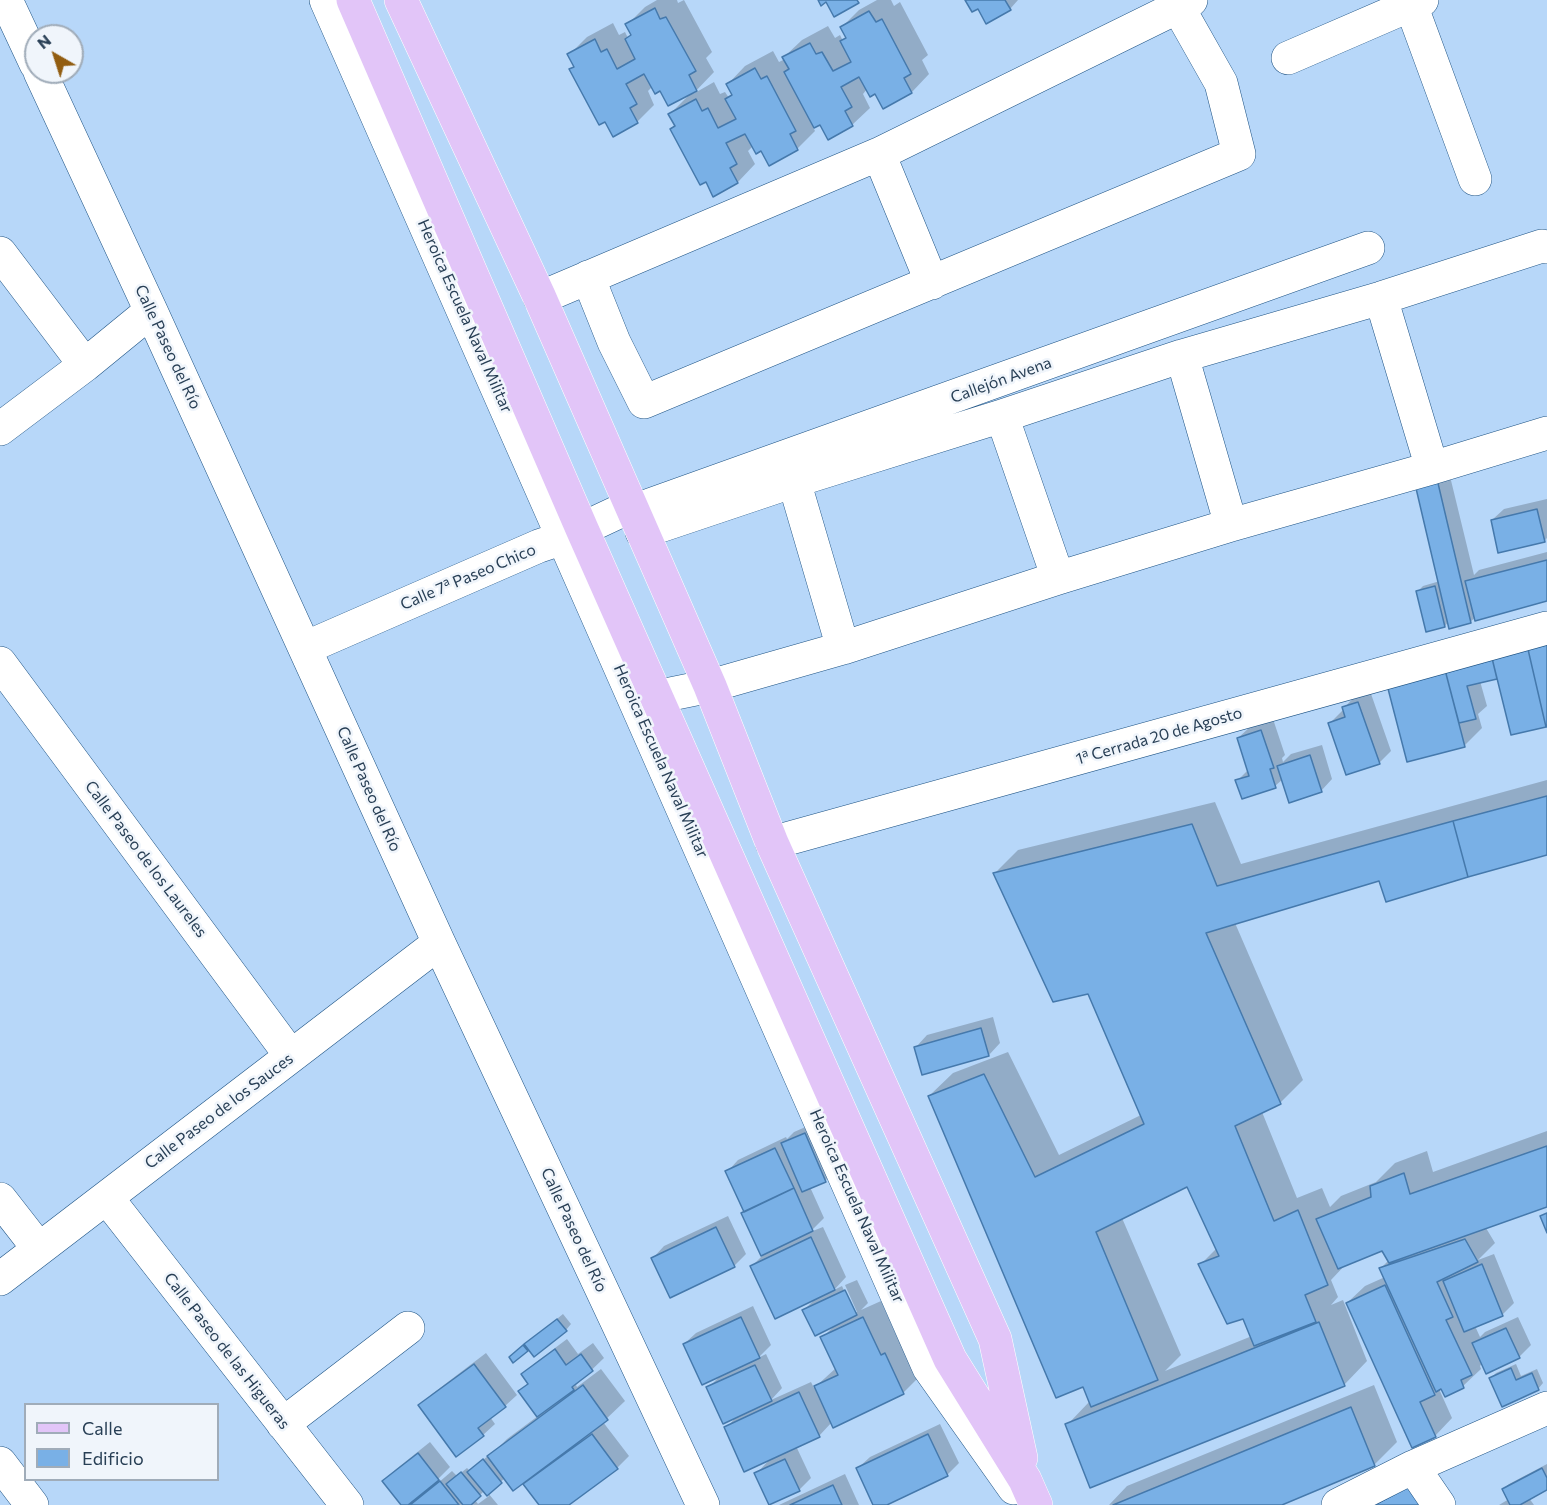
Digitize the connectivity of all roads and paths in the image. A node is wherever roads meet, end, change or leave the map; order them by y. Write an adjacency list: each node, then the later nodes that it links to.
1 (6, 0): 7 (street)
2 (326, 0): 29 (street, Heroica Escuela Naval Militar)
3 (352, 0): 29 (main road, Heroica Escuela Naval Militar)
4 (401, 0): 17 (main road)
5 (1416, 2): 8 (street); 11 (street)
6 (1185, 4): 10 (street); 16 (street)
7 (24, 38)
8 (1288, 58)
9 (46, 84): 19 (street, Calle Paseo del Río)
10 (879, 154): 15 (street); 16 (street)
11 (1475, 179)
12 (1547, 247): 18 (street)
13 (1368, 248): 27 (street, Callejón Avena)
14 (0, 253): 21 (street)
15 (588, 277): 16 (street); 17 (street)
16 (932, 283)
17 (540, 298): 27 (main road)
18 (1381, 298): 20 (street); 25 (street)
19 (151, 311): 21 (street); 32 (street, Calle Paseo del Río)
20 (1182, 356): 22 (street); 28 (street)
21 (85, 365): 23 (street)
22 (1002, 416): 26 (street); 30 (street)
23 (0, 429)
24 (1547, 433): 25 (street)
25 (1432, 468): 28 (street)
26 (794, 481): 27 (street); 33 (street)
27 (635, 516): 29 (street, Calle 7ª Paseo Chico); 35 (main road)
28 (1231, 525): 30 (street)
29 (572, 533): 32 (street, Calle 7ª Paseo Chico); 36 (main road, Heroica Escuela Naval Militar); 49 (street, Heroica Escuela Naval Militar)
30 (1058, 578): 33 (street)
31 (1547, 628): 37 (street, 1ª Cerrada 20 de Agosto)
32 (305, 648): 38 (street, Calle Paseo del Río)
33 (843, 648): 35 (street)
34 (0, 663): 39 (street, Calle Paseo de los Laureles)
35 (710, 686): 36 (street); 37 (main road)
36 (656, 697): 49 (main road, Heroica Escuela Naval Militar)
37 (772, 843): 49 (main road)
38 (439, 943): 39 (street, Calle Paseo de los Sauces); 52 (street, Calle Paseo del Río)
39 (291, 1056): 40 (street, Calle Paseo de los Sauces)
40 (106, 1198): 42 (street, Calle Paseo de los Sauces); 46 (street, Calle Paseo de las Higueras)
41 (0, 1199): 42 (street)
42 (39, 1249): 43 (street, Calle Paseo de los Sauces)
43 (0, 1279)
44 (408, 1328): 46 (street)
45 (1547, 1408): 48 (street)
46 (283, 1424): 51 (street, Calle Paseo de las Higueras)
47 (0, 1464): 50 (street)
48 (1413, 1467): 53 (street); 54 (street)
49 (1029, 1497)
50 (32, 1505)
51 (347, 1505)
52 (704, 1505)
53 (1338, 1505)
54 (1438, 1505)

